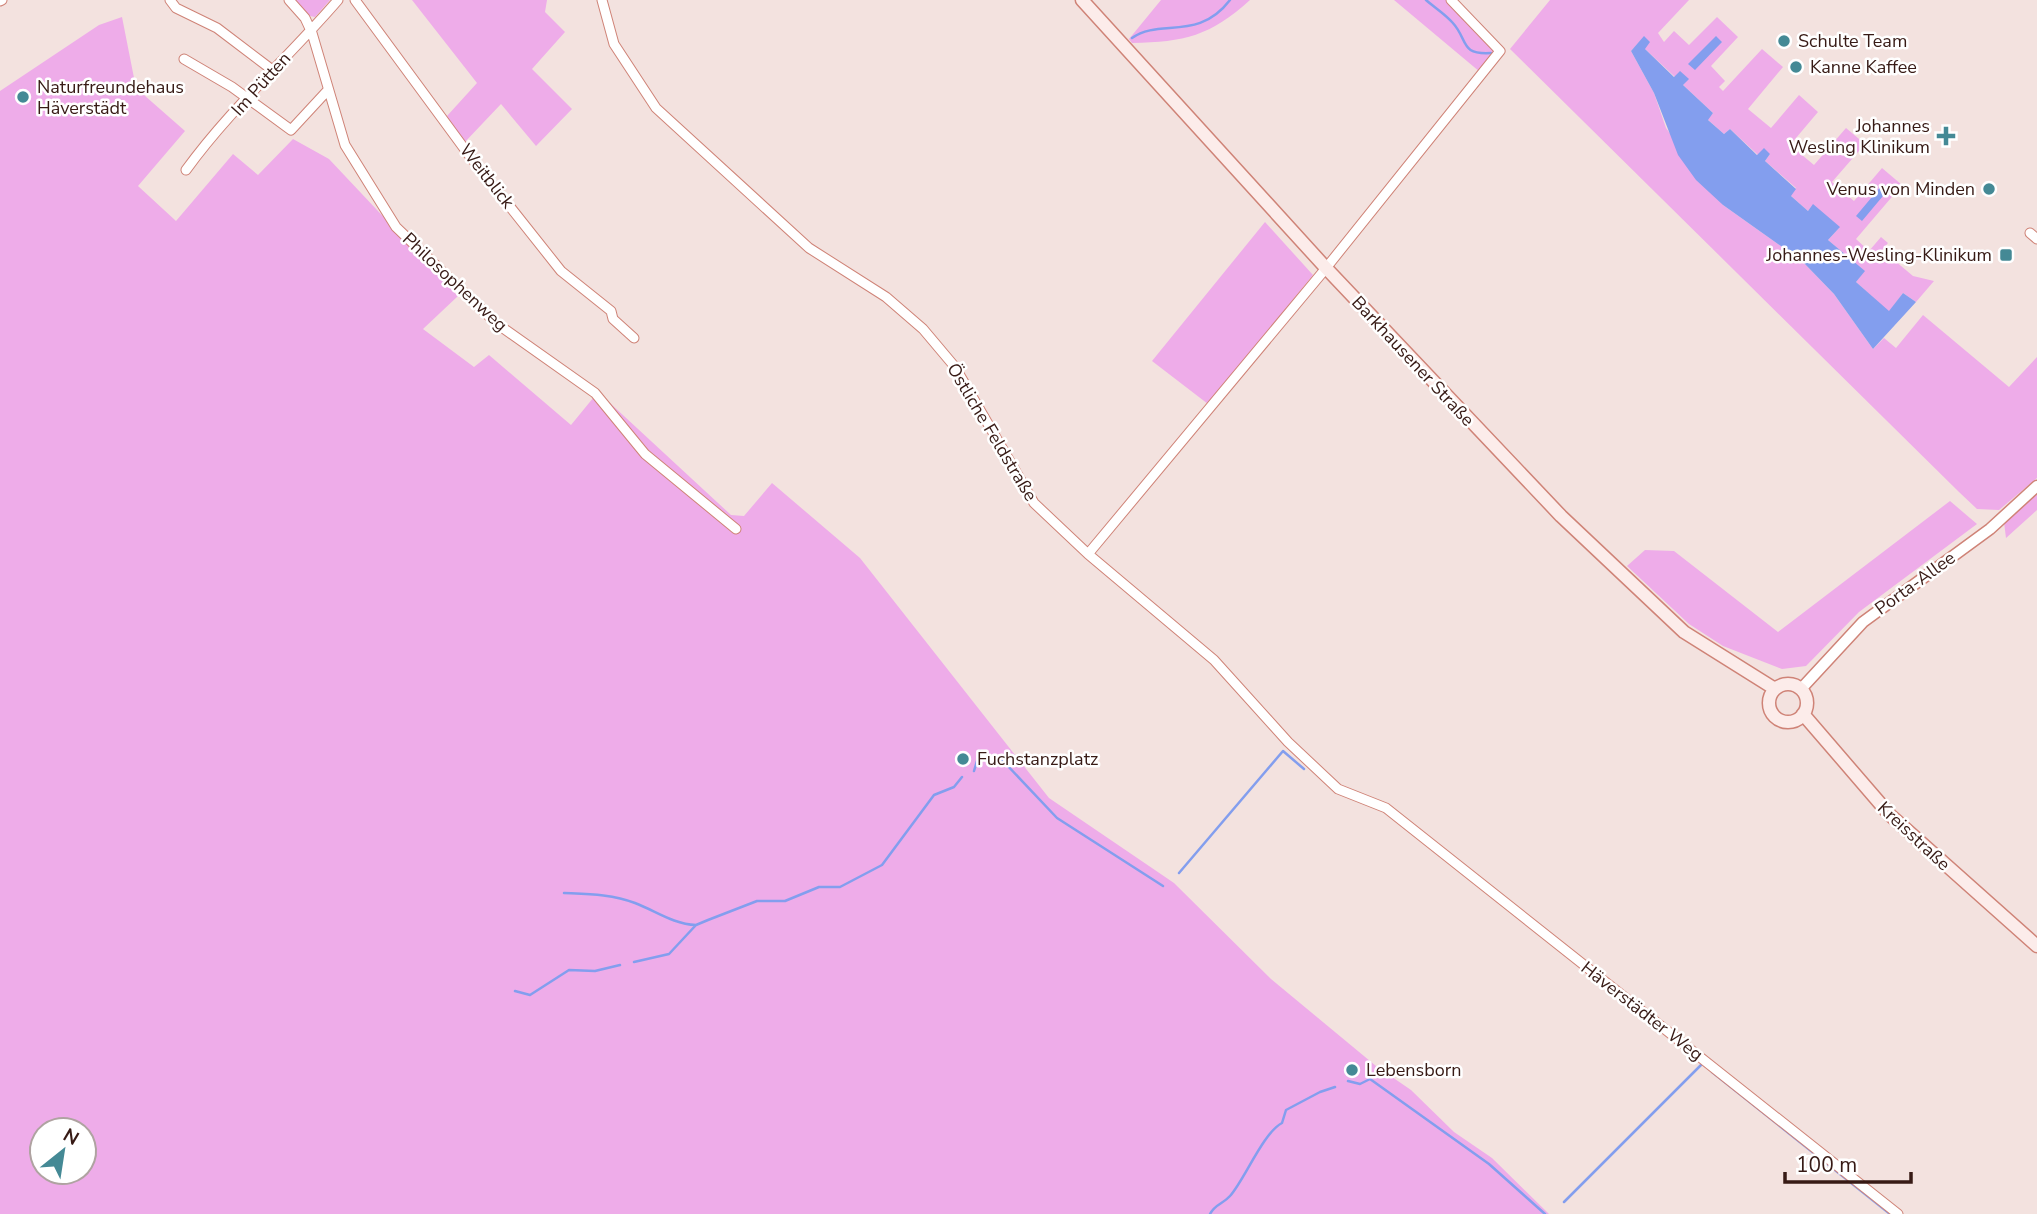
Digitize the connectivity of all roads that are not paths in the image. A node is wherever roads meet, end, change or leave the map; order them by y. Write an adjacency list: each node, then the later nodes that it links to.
1 (170, 0): 10 (street)
2 (289, 0): 8 (street, Philosophenweg)
3 (338, 0): 8 (street, Im Pütten)
4 (355, 0): 15 (street, Weitblick)
5 (602, 0): 18 (street, Östliche Feldstraße)
6 (1082, 0): 14 (main road, Barkhausener Straße)
7 (1451, 0): 14 (street)
8 (312, 33): 10 (street, Im Pütten); 11 (street, Philosophenweg)
9 (184, 59): 12 (street)
10 (271, 69): 12 (street, Im Pütten)
11 (328, 90): 12 (street); 17 (street, Philosophenweg)
12 (246, 100): 13 (street, Im Pütten)
13 (186, 170)
14 (1326, 268): 18 (street); 19 (main road, Barkhausener Straße)
15 (634, 338)
16 (2037, 486): 20 (street, Porta-Allee)
17 (736, 529)
18 (1088, 554): 22 (street, Östliche Feldstraße)
19 (1775, 689): 20 (main road); 21 (main road)
20 (1801, 689): 21 (main road)
21 (1803, 714): 23 (main road, Kreisstraße)
22 (1387, 808): 24 (street, Häverstädter Weg)
23 (2037, 946)
24 (1898, 1214)

